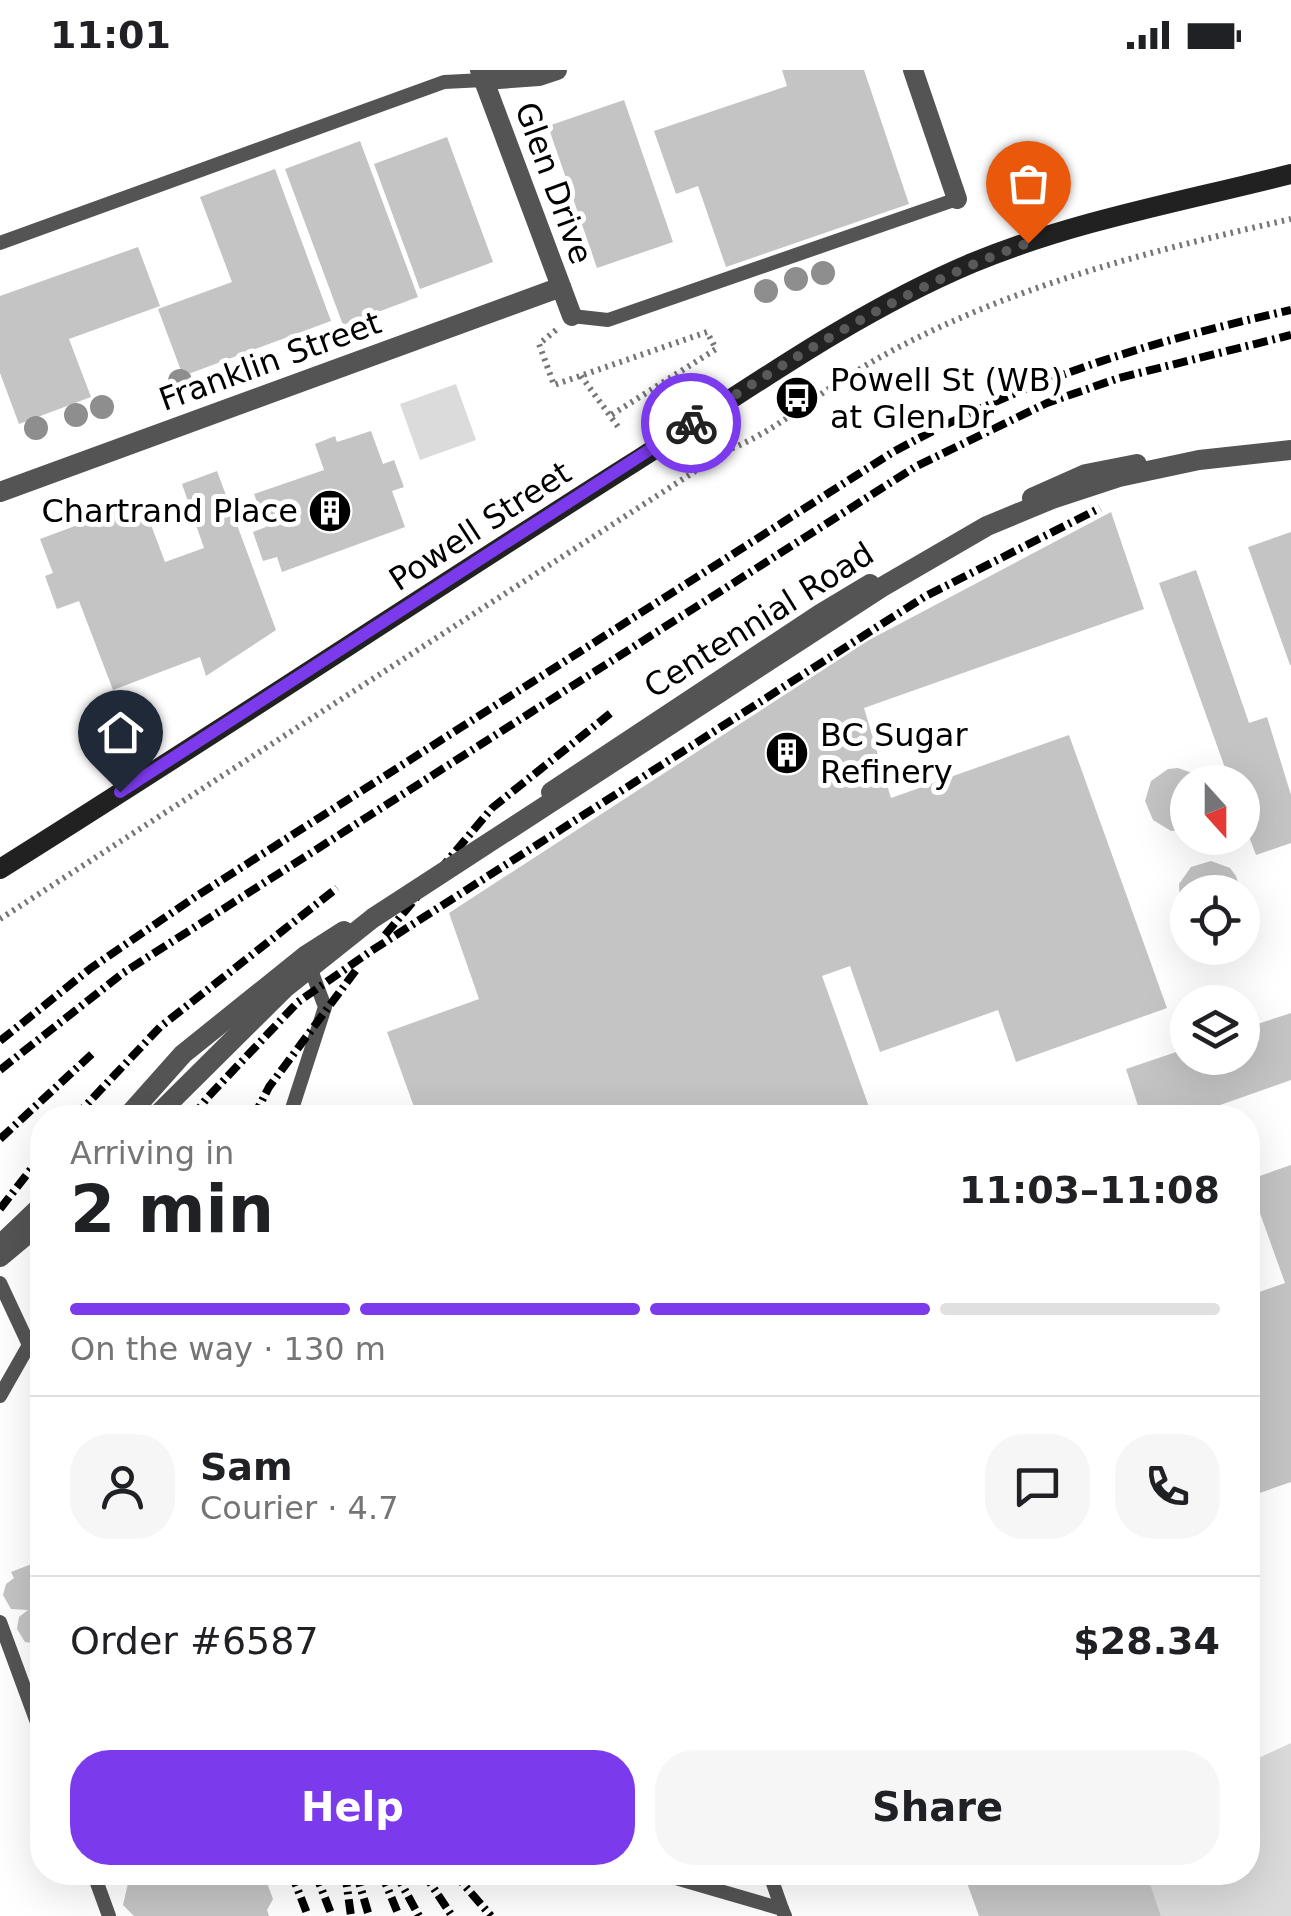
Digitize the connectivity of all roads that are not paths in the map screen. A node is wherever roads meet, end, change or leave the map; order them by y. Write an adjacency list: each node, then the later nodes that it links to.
1 (557, 70): 3 (street)
2 (912, 70): 5 (street)
3 (482, 75): 6 (lane); 7 (street, Glen Drive)
4 (1291, 174): 12 (main road, Powell Street)
5 (956, 199): 8 (lane)
6 (0, 242)
7 (561, 287): 8 (street, Glen Drive); 11 (street, Franklin Street)
8 (572, 316)
9 (1291, 450): 15 (street, bridge)
10 (1291, 458): 13 (street, Centennial Road)
11 (0, 492)
12 (0, 869)
13 (306, 956): 14 (street, Centennial Road); 16 (lane)
14 (137, 1105)
15 (167, 1105)
16 (293, 1105)
17 (30, 1218): 20 (street)
18 (30, 1231): 20 (street, bridge)
19 (30, 1241): 20 (street)
20 (0, 1252)
21 (0, 1283): 22 (lane)
22 (30, 1336)
23 (30, 1354): 24 (lane)
24 (0, 1396)
25 (0, 1622): 26 (lane)
26 (30, 1703)
27 (98, 1885): 31 (lane)
28 (695, 1885): 30 (lane)
29 (774, 1885): 30 (lane)
30 (784, 1912)
31 (110, 1916)

